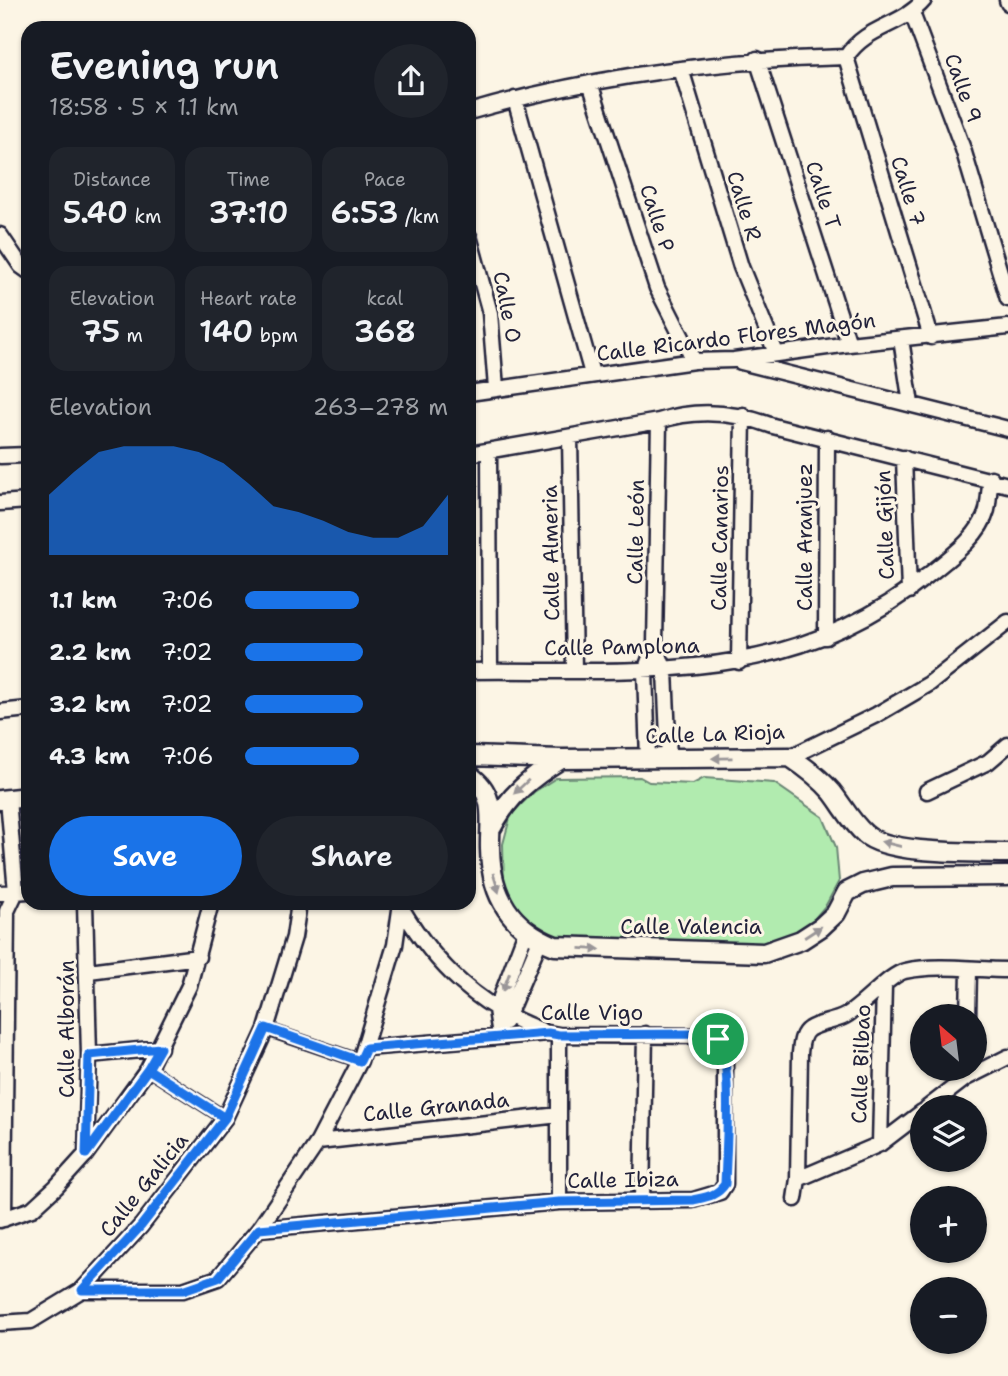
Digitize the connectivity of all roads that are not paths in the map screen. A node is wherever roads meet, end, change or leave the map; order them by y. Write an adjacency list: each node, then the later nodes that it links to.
1 (924, 0): 2 (street)
2 (912, 13): 3 (street); 12 (street, Calle 9)
3 (846, 57): 4 (street); 14 (street, Calle 7)
4 (757, 59): 5 (street); 16 (street, Calle T)
5 (681, 69): 6 (street); 17 (street, Calle R)
6 (590, 83): 7 (street); 19 (street, Calle P)
7 (515, 99): 8 (street); 20 (street)
8 (476, 110)
9 (0, 235): 11 (street)
10 (476, 262): 21 (street, Calle O)
11 (21, 266)
12 (1008, 299)
13 (1008, 327): 14 (street, Calle Ricardo Flores Magón)
14 (931, 337): 15 (street, Calle Ricardo Flores Magón)
15 (901, 339): 16 (street, Calle Ricardo Flores Magón); 23 (street)
16 (849, 344): 17 (street, Calle Ricardo Flores Magón)
17 (776, 353): 18 (street, Calle Ricardo Flores Magón)
18 (734, 360): 19 (street, Calle Ricardo Flores Magón); 23 (street)
19 (694, 361): 20 (street, Calle Ricardo Flores Magón)
20 (592, 374): 21 (street, Calle Ricardo Flores Magón)
21 (496, 388): 22 (street, Calle Ricardo Flores Magón)
22 (476, 392)
23 (911, 404): 26 (street)
24 (743, 415): 25 (street); 28 (street); 42 (street, Calle Canarios)
25 (659, 421): 27 (street); 41 (street, Calle León)
26 (1008, 429)
27 (570, 437): 29 (street); 43 (street, Calle Almeria)
28 (827, 438): 33 (street); 40 (street, Calle Aranjuez)
29 (489, 452): 30 (street); 44 (street)
30 (476, 453)
31 (21, 455): 32 (street)
32 (0, 456)
33 (904, 457): 34 (street); 38 (street, Calle Gijón)
34 (991, 478): 35 (street); 38 (street, Calle Pamplona)
35 (1008, 485)
36 (21, 502): 37 (street)
37 (0, 503)
38 (909, 591): 40 (street, Calle Pamplona)
39 (1008, 622): 52 (street, Calle La Rioja)
40 (826, 636): 42 (street, Calle Pamplona)
41 (655, 644): 46 (street, Calle León); 47 (street, Calle León)
42 (739, 662): 47 (street, Calle Pamplona)
43 (574, 669): 44 (street, Calle Pamplona); 46 (street, Calle Pamplona)
44 (490, 670): 45 (street, Calle Pamplona)
45 (476, 671)
46 (645, 671): 47 (street, Calle Pamplona); 54 (street, Calle León)
47 (665, 671): 55 (street, Calle León)
48 (21, 710): 49 (street)
49 (0, 712)
50 (1008, 745): 56 (street)
51 (476, 756): 53 (street, Calle La Rioja)
52 (790, 757): 55 (street, Calle La Rioja, one-way to 55); 62 (street, one-way to 52)
53 (561, 759): 54 (street, Calle La Rioja); 61 (street, one-way to 61)
54 (648, 759): 55 (street, Calle La Rioja)
55 (668, 759)
56 (988, 762): 57 (street); 59 (street)
57 (1008, 762)
58 (476, 780): 61 (street)
59 (927, 791)
60 (4, 800): 66 (street)
61 (492, 827): 76 (street, one-way to 76)
62 (935, 851): 63 (street); 64 (street)
63 (1008, 853)
64 (936, 875): 65 (street, Calle Valencia); 76 (street, Calle Valencia, one-way to 64)
65 (1008, 876)
66 (21, 886)
67 (21, 891): 69 (street)
68 (21, 892): 70 (street)
69 (0, 893)
70 (3, 906): 107 (street)
71 (85, 910): 80 (street, Calle Alborán)
72 (209, 910): 77 (street)
73 (298, 910): 84 (street, Calle Galicia)
74 (400, 910): 90 (street)
75 (403, 910): 83 (street)
76 (533, 936): 83 (street)
77 (198, 957): 80 (street); 89 (street)
78 (969, 970): 79 (street); 81 (street); 82 (street)
79 (1008, 970)
80 (89, 971): 91 (street, Calle Alborán)
81 (884, 986): 101 (street, Calle Bilbao); 103 (street)
82 (968, 1004)
83 (502, 1013): 85 (street); 88 (street)
84 (266, 1028): 90 (street, Calle Vigo); 98 (street, Calle Galicia)
85 (554, 1034): 86 (street, Calle Vigo); 88 (street, Calle Vigo); 97 (street)
86 (645, 1034): 87 (street, Calle Vigo); 105 (street)
87 (693, 1034): 105 (street, Calle Ibiza)
88 (500, 1035): 90 (street, Calle Vigo)
89 (160, 1048): 91 (street); 94 (street)
90 (363, 1054): 100 (street)
91 (89, 1055): 102 (street, Calle Alborán)
92 (1008, 1057): 93 (street)
93 (987, 1066)
94 (148, 1069): 98 (street); 102 (street)
95 (957, 1082): 96 (street)
96 (942, 1095)
97 (559, 1115): 100 (street, Calle Granada); 106 (street)
98 (225, 1118): 109 (street, Calle Galicia)
99 (910, 1121): 101 (street)
100 (318, 1142): 108 (street)
101 (880, 1144): 103 (street)
102 (86, 1154): 107 (street)
103 (798, 1179): 104 (street)
104 (795, 1199)
105 (642, 1201): 106 (street, Calle Ibiza)
106 (559, 1202): 108 (street, Calle Ibiza)
107 (2, 1220)
108 (259, 1229): 109 (street)
109 (82, 1290): 110 (street, Calle Galicia)
110 (0, 1323)

